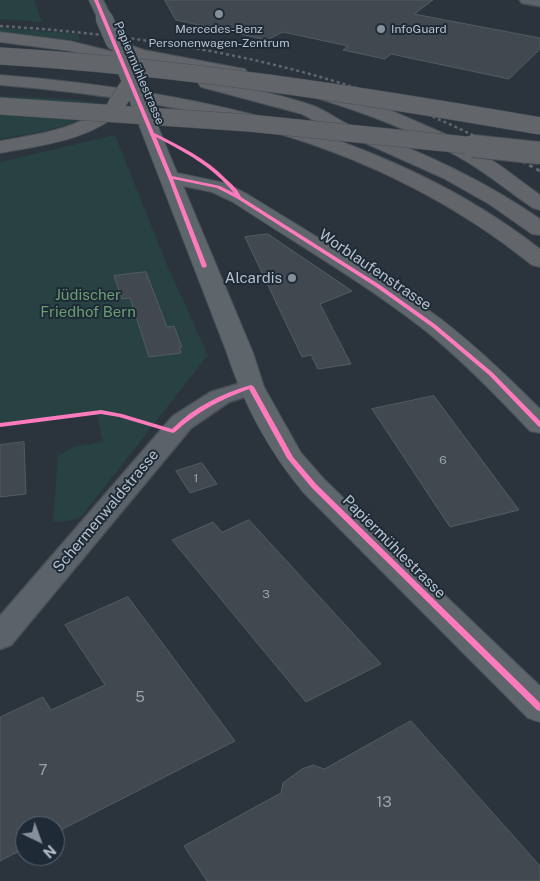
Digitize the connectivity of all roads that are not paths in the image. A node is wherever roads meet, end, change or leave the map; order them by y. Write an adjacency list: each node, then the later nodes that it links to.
1 (96, 0): 5 (main road, Papiermühlestrasse, bridge)
2 (527, 0): 3 (street)
3 (540, 2)
4 (0, 37): 14 (highway)
5 (116, 47): 9 (main road, Papiermühlestrasse, bridge); 19 (highway)
6 (0, 56): 13 (highway, bridge)
7 (0, 69): 14 (highway)
8 (0, 80): 18 (highway)
9 (131, 82): 11 (highway, bridge); 17 (main road, Papiermühlestrasse, bridge)
10 (0, 88): 11 (highway)
11 (108, 101): 15 (highway); 18 (highway)
12 (0, 106): 16 (highway, bridge)
13 (540, 126)
14 (344, 129): 20 (highway)
15 (0, 147)
16 (540, 153)
17 (170, 177): 22 (main road, Papiermühlestrasse); 23 (main road, Worblaufenstrasse)
18 (452, 200): 21 (highway)
19 (540, 204)
20 (540, 229)
21 (540, 260)
22 (252, 387): 24 (street, Schermenwaldstrasse); 25 (main road, Papiermühlestrasse)
23 (540, 425)
24 (0, 637)
25 (540, 708)

